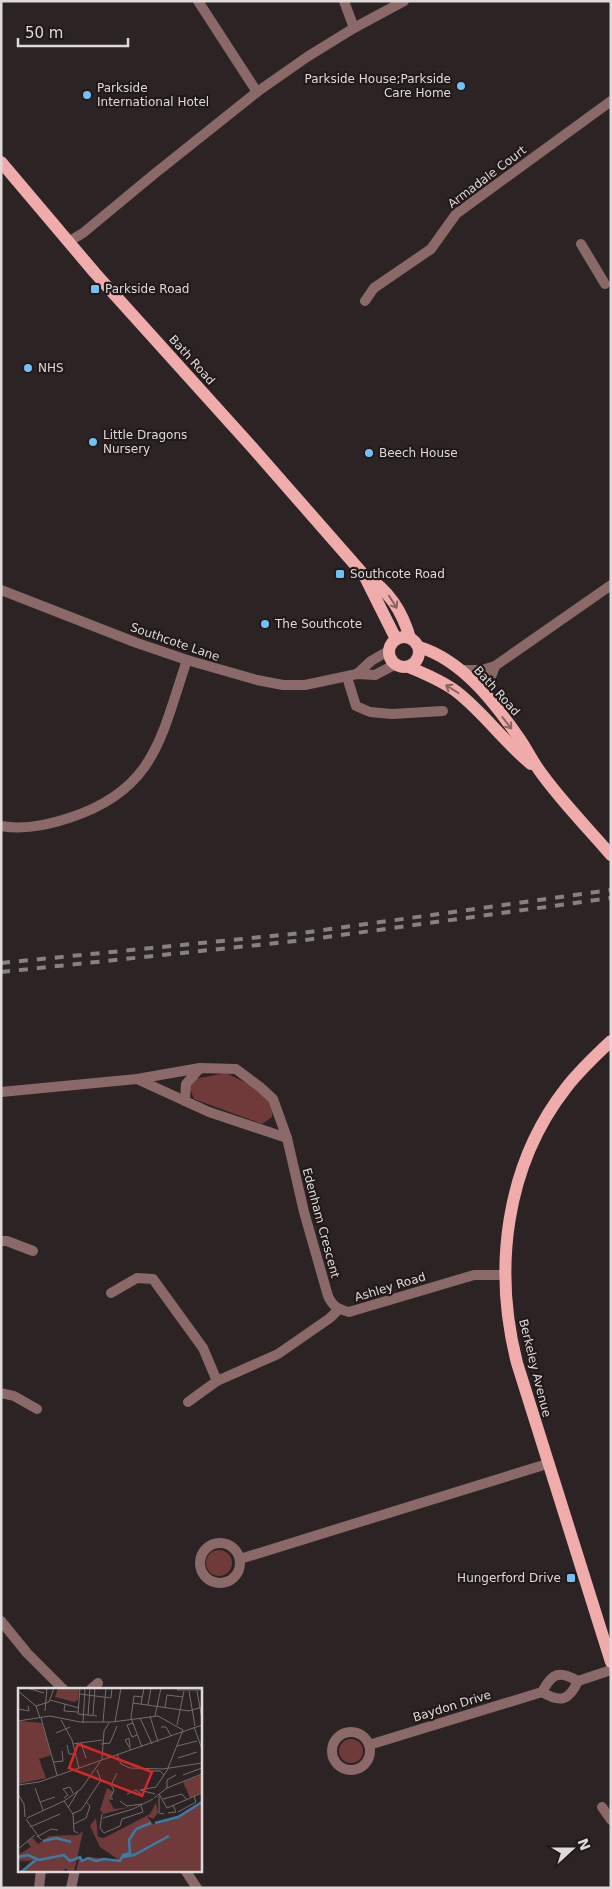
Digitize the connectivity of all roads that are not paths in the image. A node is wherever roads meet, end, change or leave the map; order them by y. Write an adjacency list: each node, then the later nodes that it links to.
1 (198, 1): 5 (street)
2 (344, 1): 4 (street)
3 (404, 1): 4 (street)
4 (354, 28): 5 (street)
5 (257, 92): 8 (street)
6 (611, 101): 12 (street, Armadale Court)
7 (1, 162): 8 (main road, Bath Road)
8 (68, 242): 13 (main road, Bath Road)
9 (581, 244): 10 (street)
10 (608, 282): 11 (street)
11 (611, 294)
12 (365, 301)
13 (364, 575): 16 (main road, Bath Road, one-way to 16); 17 (main road, Bath Road)
14 (611, 585): 20 (street)
15 (1, 590): 18 (street, Southcote Lane)
16 (414, 643): 17 (main road); 21 (main road); 22 (main road, Bath Road)
17 (393, 644): 19 (main road); 23 (street, Southcote Lane)
18 (187, 660): 23 (street, Southcote Lane); 27 (street)
19 (396, 664): 21 (main road); 23 (street, Southcote Lane)
20 (496, 666): 22 (street); 24 (street)
21 (409, 667): 26 (main road, Bath Road, one-way to 21)
22 (460, 670): 24 (main road, Bath Road)
23 (352, 675): 25 (street)
24 (489, 698): 26 (main road, Bath Road, one-way to 26)
25 (443, 711)
26 (539, 770): 28 (main road, Bath Road)
27 (1, 826)
28 (611, 855)
29 (611, 1041): 37 (main road, Berkeley Avenue)
30 (200, 1068): 31 (street, Edenham Crescent); 33 (street); 34 (street, Edenham Crescent)
31 (137, 1079): 32 (street, Edenham Crescent); 33 (street)
32 (1, 1092)
33 (185, 1101): 34 (street)
34 (287, 1138): 39 (street, Edenham Crescent)
35 (1, 1241): 36 (street)
36 (33, 1251)
37 (505, 1275): 39 (street, Ashley Road); 44 (main road, Berkeley Avenue)
38 (111, 1294): 40 (street)
39 (339, 1309): 40 (street, Ashley Road)
40 (217, 1381): 42 (street, Ashley Road)
41 (1, 1393): 43 (street)
42 (188, 1402)
43 (36, 1409)
44 (547, 1464): 45 (street); 47 (main road, Berkeley Avenue)
45 (240, 1559)
46 (1, 1621): 50 (street)
47 (611, 1662)
48 (611, 1670): 49 (street)
49 (578, 1681): 51 (street); 51 (street)
50 (63, 1688)
51 (542, 1692): 52 (street, Baydon Drive)
52 (369, 1744)
53 (602, 1806): 54 (street)
54 (611, 1820)
55 (41, 1872): 58 (street)
56 (75, 1872): 59 (street)
57 (186, 1872): 60 (street)
58 (39, 1888)
59 (71, 1888)
60 (197, 1888)

